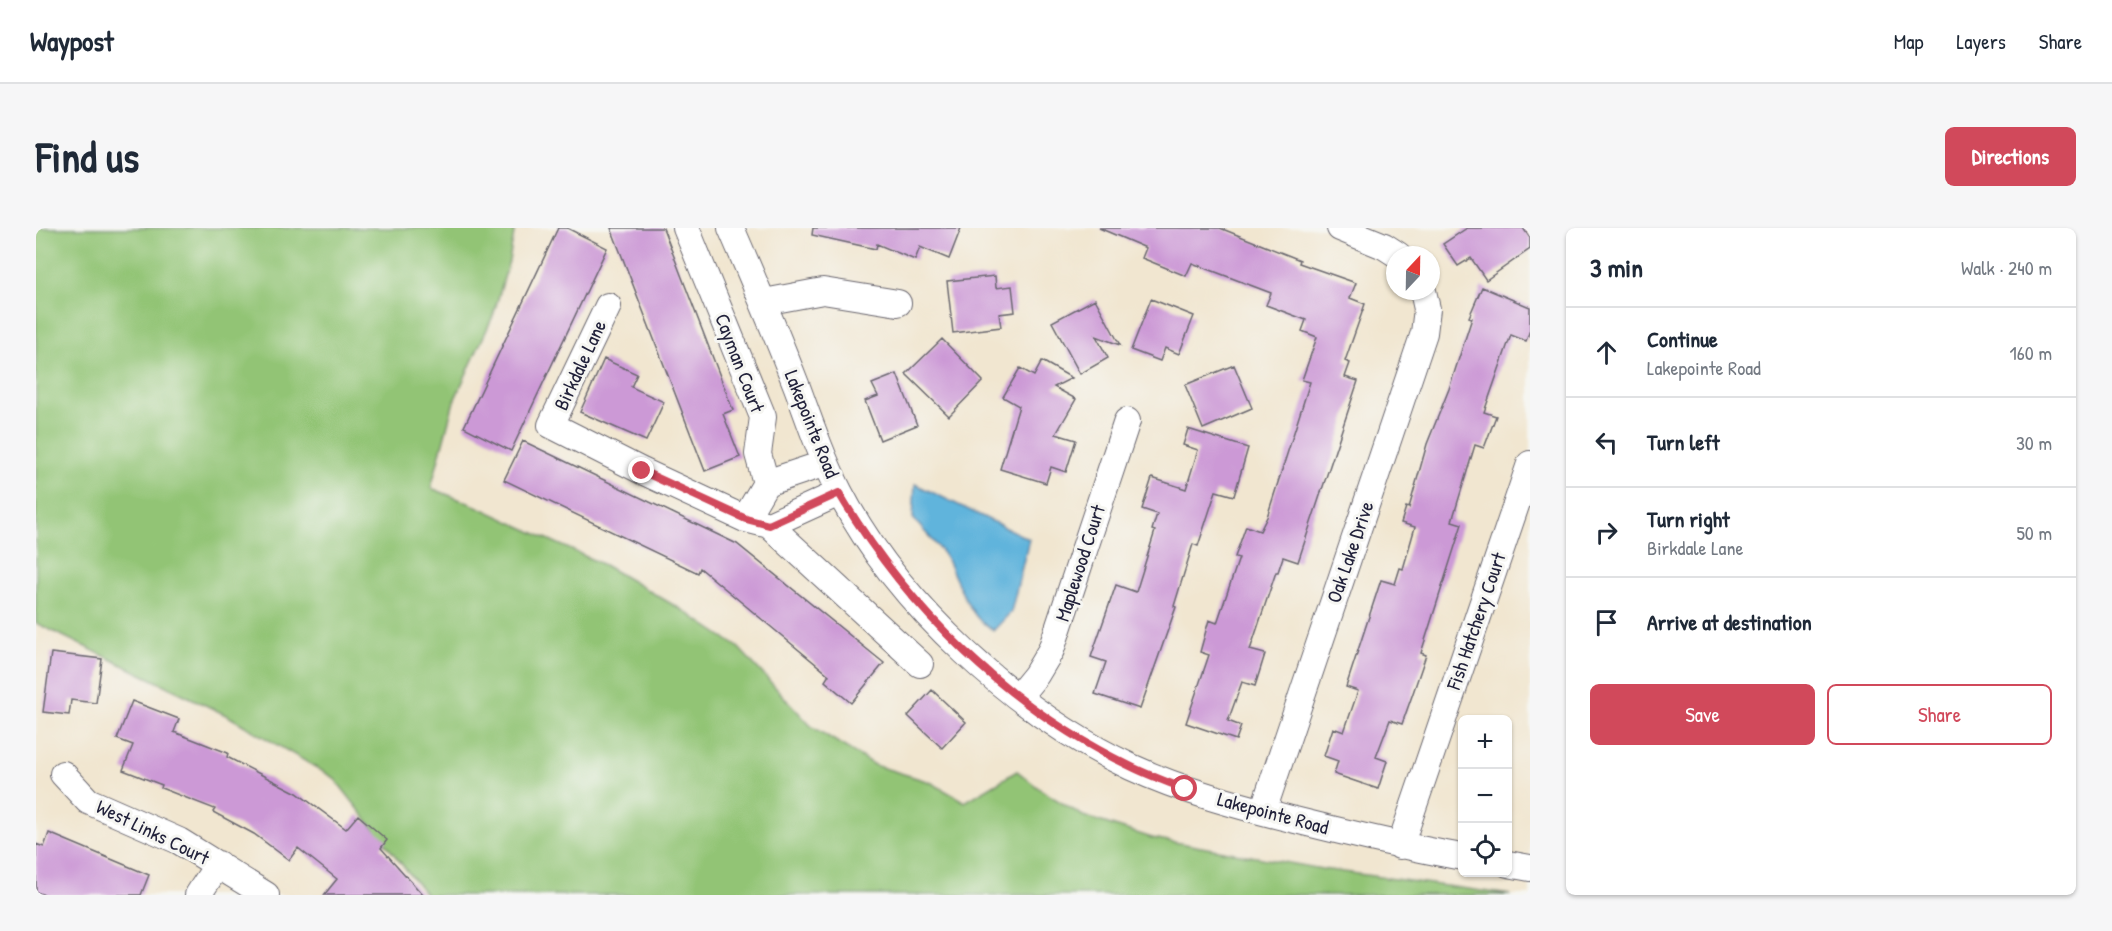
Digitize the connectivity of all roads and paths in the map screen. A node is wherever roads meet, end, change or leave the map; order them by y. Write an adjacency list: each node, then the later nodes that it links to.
1 (686, 228): 12 (street, Cayman Court)
2 (731, 228): 6 (street, Lakepointe Road)
3 (1340, 228): 4 (street)
4 (1386, 247)
5 (1424, 300): 18 (street, Oak Lake Drive)
6 (764, 302): 7 (street); 10 (street, Lakepointe Road)
7 (898, 303)
8 (608, 306): 14 (street, Birkdale Lane)
9 (1127, 421): 16 (street, Maplewood Court)
10 (826, 463): 12 (street); 13 (street, Lakepointe Road)
11 (1530, 464): 19 (street, Fish Hatchery Court)
12 (766, 483): 14 (street)
13 (839, 493): 14 (street); 16 (street, Lakepointe Road)
14 (757, 522): 15 (street)
15 (920, 664)
16 (1018, 697): 18 (street, Lakepointe Road)
17 (63, 774): 21 (street, West Links Court)
18 (1263, 812): 19 (street, Lakepointe Road)
19 (1400, 846): 20 (street, Lakepointe Road)
20 (1458, 856)
21 (218, 864): 24 (street); 25 (street, West Links Court)
22 (1512, 865): 23 (street)
23 (1530, 868)
24 (198, 895)
25 (266, 895)

